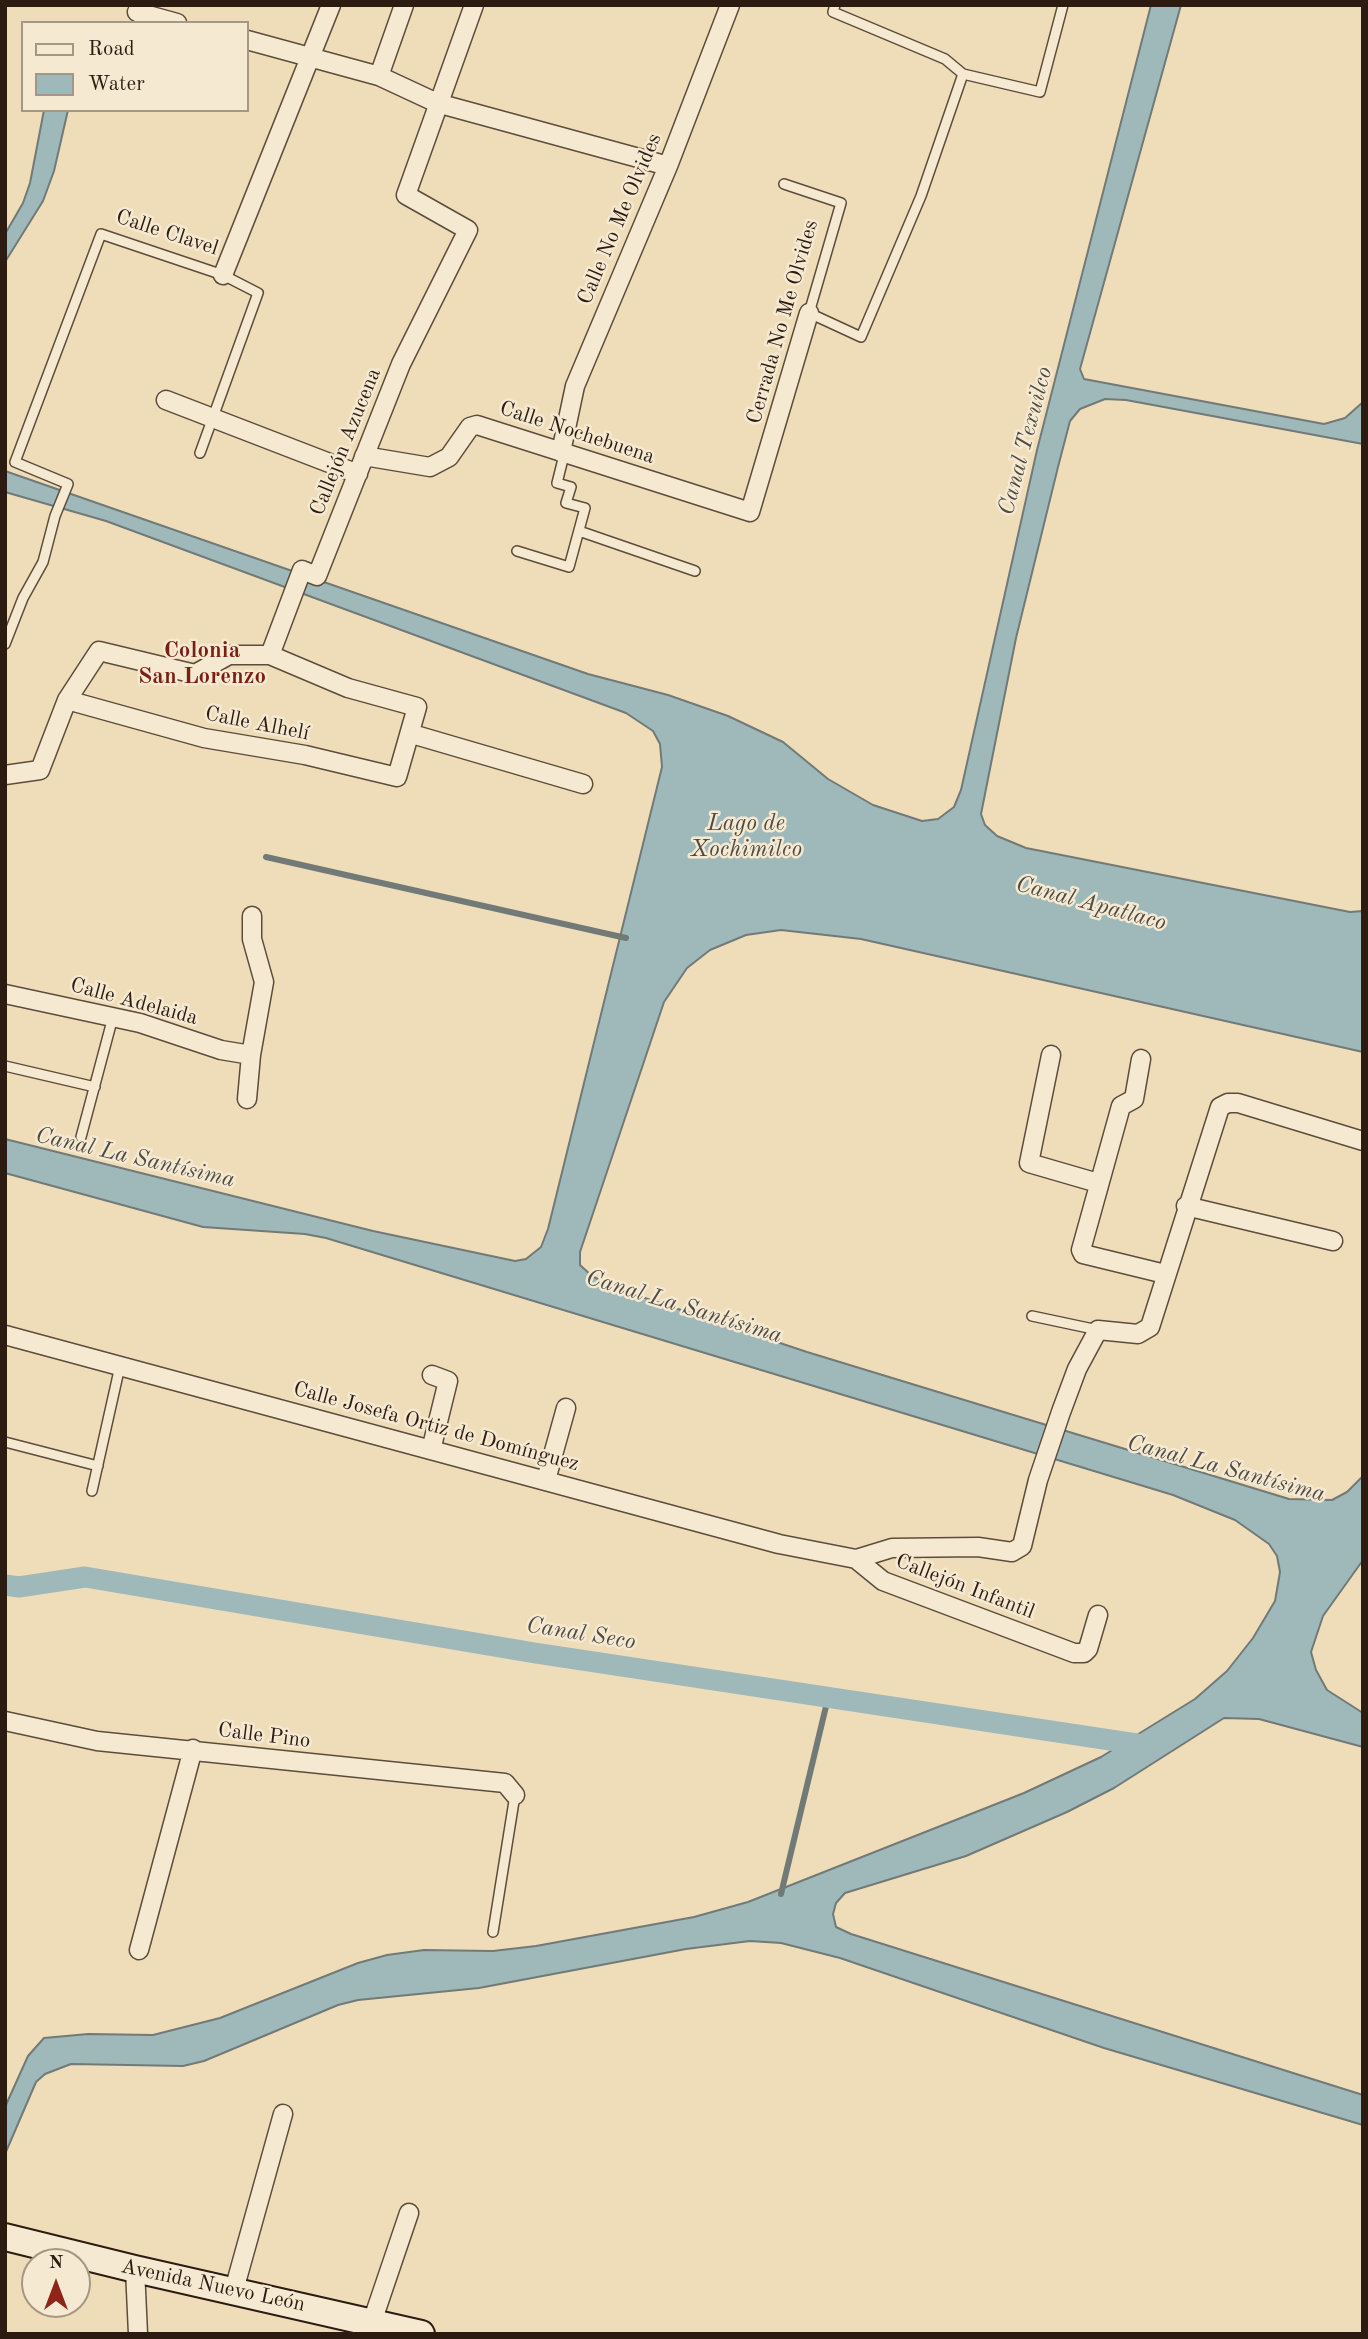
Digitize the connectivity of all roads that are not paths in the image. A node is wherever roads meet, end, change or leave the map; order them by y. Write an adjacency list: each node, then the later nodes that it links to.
1 (331, 5): 10 (street)
2 (404, 5): 12 (street)
3 (474, 5): 13 (street)
4 (730, 5): 14 (street, Calle No Me Olvides)
5 (835, 5): 11 (lane)
6 (1063, 5): 11 (lane)
7 (136, 12): 8 (street)
8 (170, 21)
9 (248, 40): 10 (street)
10 (310, 56): 12 (street); 16 (street)
11 (963, 74): 17 (lane)
12 (379, 76): 13 (street)
13 (437, 103): 14 (street); 22 (street, Callejón Azucena)
14 (668, 166): 20 (street, Calle No Me Olvides)
15 (784, 184): 17 (lane, Cerrada No Me Olvides)
16 (223, 275): 19 (lane, Calle Clavel); 28 (lane, Calle Clavel)
17 (809, 313): 24 (street, Cerrada No Me Olvides)
18 (166, 400): 19 (street)
19 (214, 417): 21 (lane); 23 (street)
20 (561, 452): 22 (street, Calle Nochebuena); 24 (street, Calle Nochebuena); 25 (lane)
21 (200, 453)
22 (365, 456): 23 (street, Callejón Azucena)
23 (358, 474): 29 (street, Callejón Azucena)
24 (750, 512)
25 (579, 531): 26 (lane); 27 (lane)
26 (517, 551)
27 (695, 572)
28 (5, 643)
29 (270, 655): 30 (street); 31 (street)
30 (67, 700): 31 (street, Calle Alhelí); 32 (street)
31 (411, 734): 33 (street)
32 (5, 775)
33 (583, 784)
34 (252, 916): 37 (street)
35 (5, 994): 36 (street, Calle Adelaida)
36 (113, 1017): 37 (street, Calle Adelaida); 41 (lane)
37 (251, 1055): 42 (street)
38 (1051, 1055): 45 (street)
39 (1141, 1059): 45 (street)
40 (5, 1066): 41 (lane)
41 (95, 1087): 43 (lane)
42 (247, 1098)
43 (81, 1137)
44 (1363, 1141): 46 (street)
45 (1098, 1183): 48 (street)
46 (1186, 1206): 47 (street); 48 (street)
47 (1333, 1241)
48 (1165, 1274): 50 (street)
49 (1032, 1316): 50 (lane)
50 (1098, 1330): 60 (street, Callejón Infantil)
51 (5, 1335): 52 (street, Calle Josefa Ortiz de Domínguez)
52 (120, 1366): 56 (street, Calle Josefa Ortiz de Domínguez); 57 (lane)
53 (432, 1375): 56 (street)
54 (566, 1408): 58 (street)
55 (5, 1442): 57 (lane)
56 (432, 1450): 58 (street, Calle Josefa Ortiz de Domínguez)
57 (98, 1466): 59 (lane)
58 (546, 1480): 60 (street, Calle Josefa Ortiz de Domínguez)
59 (92, 1491)
60 (856, 1559): 61 (street, Callejón Infantil)
61 (1098, 1615)
62 (5, 1721): 63 (street, Calle Pino)
63 (193, 1749): 64 (street, Calle Pino); 66 (street)
64 (515, 1795): 65 (lane)
65 (493, 1932)
66 (139, 1950)
67 (283, 2114): 71 (street)
68 (409, 2213): 72 (street)
69 (5, 2236): 70 (street, Avenida Nuevo León)
70 (135, 2269): 71 (street, Avenida Nuevo León); 73 (street)
71 (234, 2290): 72 (street, Avenida Nuevo León)
72 (372, 2322): 74 (street, Avenida Nuevo León)
73 (138, 2334)
74 (421, 2334)

